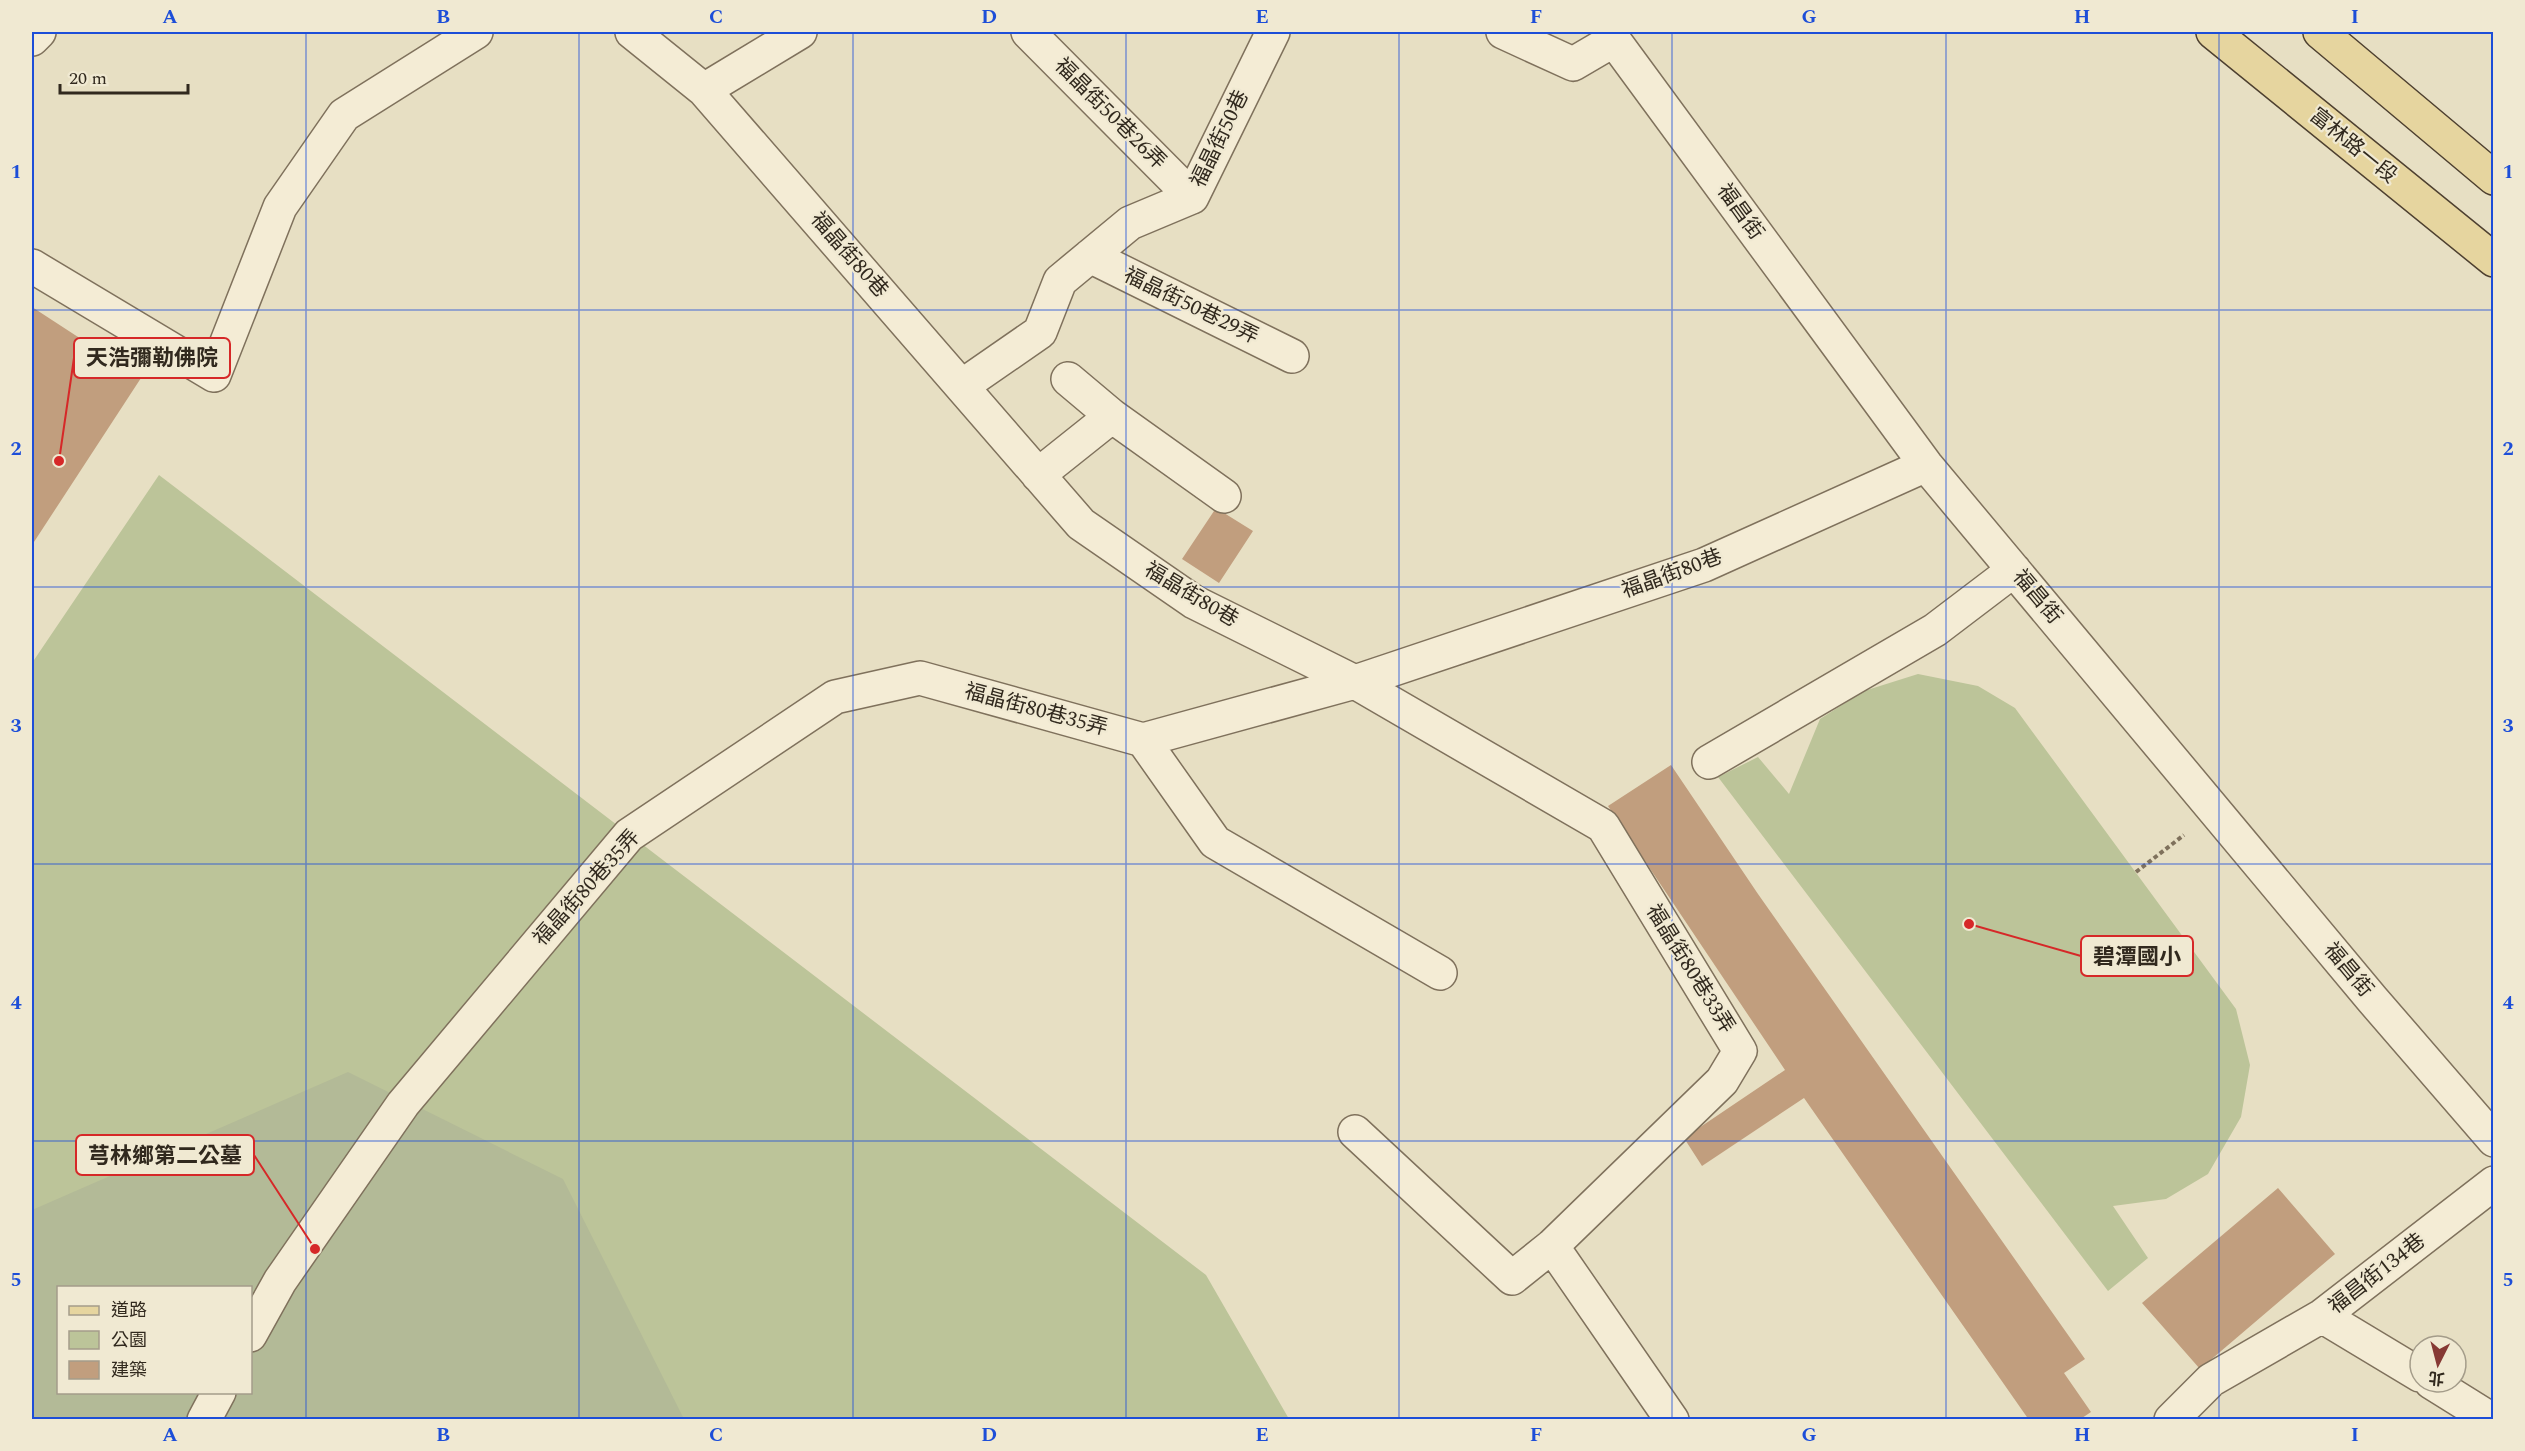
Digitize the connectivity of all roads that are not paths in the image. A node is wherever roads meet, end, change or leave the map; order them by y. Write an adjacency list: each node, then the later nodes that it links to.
1 (39, 32): 11 (street)
2 (476, 32): 17 (street)
3 (632, 32): 12 (street, 福晶街80巷)
4 (800, 32): 12 (street)
5 (1028, 32): 14 (street, 福晶街50巷26弄)
6 (1272, 32): 14 (street, 福晶街50巷)
7 (1503, 32): 10 (street)
8 (2213, 32): 16 (main road, 富林路一段)
9 (2320, 32): 13 (main road)
10 (1611, 35): 22 (street, 福昌街)
11 (32, 39)
12 (704, 90): 20 (street, 福晶街80巷)
13 (2493, 178)
14 (1192, 197): 15 (street, 福晶街50巷)
15 (1090, 256): 18 (street, 福晶街50巷29弄); 20 (street, 福晶街50巷)
16 (2493, 260)
17 (32, 266)
18 (1293, 356)
19 (1068, 379): 21 (street)
20 (962, 386): 23 (street, 福晶街80巷)
21 (1112, 416): 23 (street); 24 (street)
22 (1926, 465): 25 (street, 福昌街); 26 (street, 福晶街80巷)
23 (1038, 475): 26 (street, 福晶街80巷)
24 (1224, 496)
25 (2014, 570): 28 (street); 31 (street, 福昌街)
26 (1355, 682): 27 (street); 33 (street, 福晶街80巷33弄)
27 (1143, 740): 29 (street); 35 (street, 福晶街80巷35弄)
28 (1709, 762)
29 (1440, 973)
30 (1355, 1132): 33 (street, 福晶街80巷33弄)
31 (2493, 1140)
32 (2493, 1183): 34 (street, 福昌街134巷)
33 (1552, 1246): 40 (street)
34 (2322, 1316): 36 (street, 福昌街134巷); 41 (street)
35 (252, 1331)
36 (2408, 1369)
37 (218, 1394): 39 (street)
38 (2451, 1394): 42 (street)
39 (204, 1419)
40 (1672, 1419)
41 (2171, 1419)
42 (2492, 1419)

